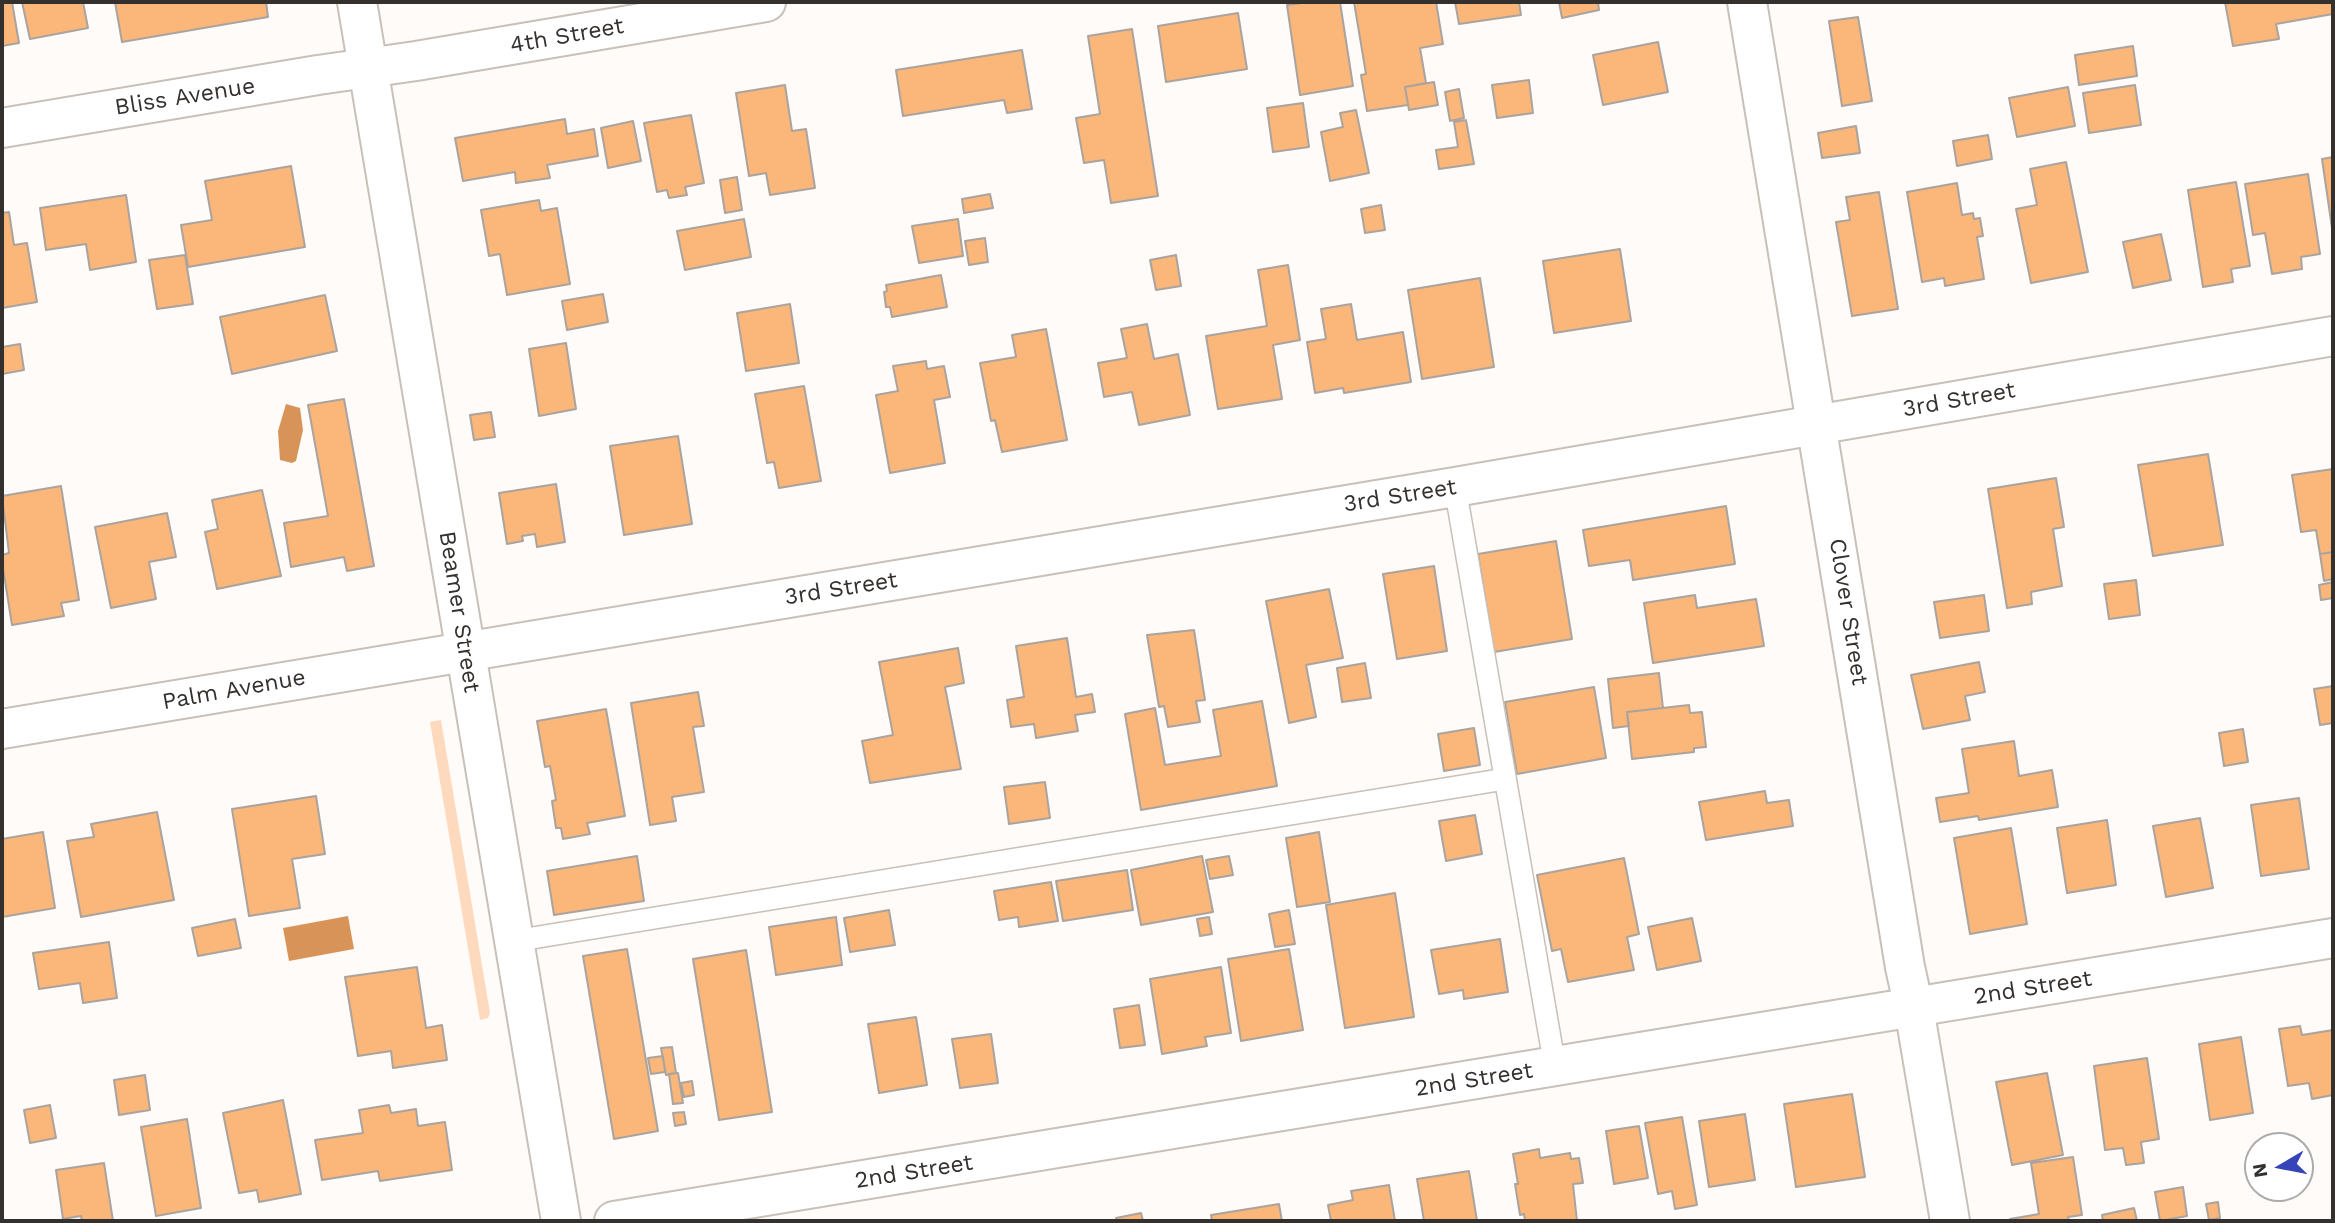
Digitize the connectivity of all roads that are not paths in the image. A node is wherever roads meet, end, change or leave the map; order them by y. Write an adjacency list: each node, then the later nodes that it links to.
1 (357, 2): 4 (street, Beamer Street)
2 (766, 2): 4 (street, 4th Street)
3 (1747, 2): 7 (street, Clover Street)
4 (368, 68): 5 (street, Bliss Avenue); 9 (street, Beamer Street)
5 (2, 128)
6 (2333, 336): 7 (street, 3rd Street)
7 (1817, 424): 8 (street, 3rd Street); 14 (street, Clover Street)
8 (1455, 487): 9 (street, 3rd Street); 11 (lane)
9 (466, 652): 10 (street, Palm Avenue); 13 (street, Beamer Street)
10 (2, 729)
11 (1505, 779): 13 (lane); 15 (lane)
12 (2333, 939): 14 (street, 2nd Street)
13 (514, 941): 16 (street, Beamer Street)
14 (1914, 1008): 15 (street, 2nd Street); 18 (street, Clover Street)
15 (1555, 1067): 17 (street, 2nd Street)
16 (561, 1221)
17 (614, 1221)
18 (1950, 1221)

